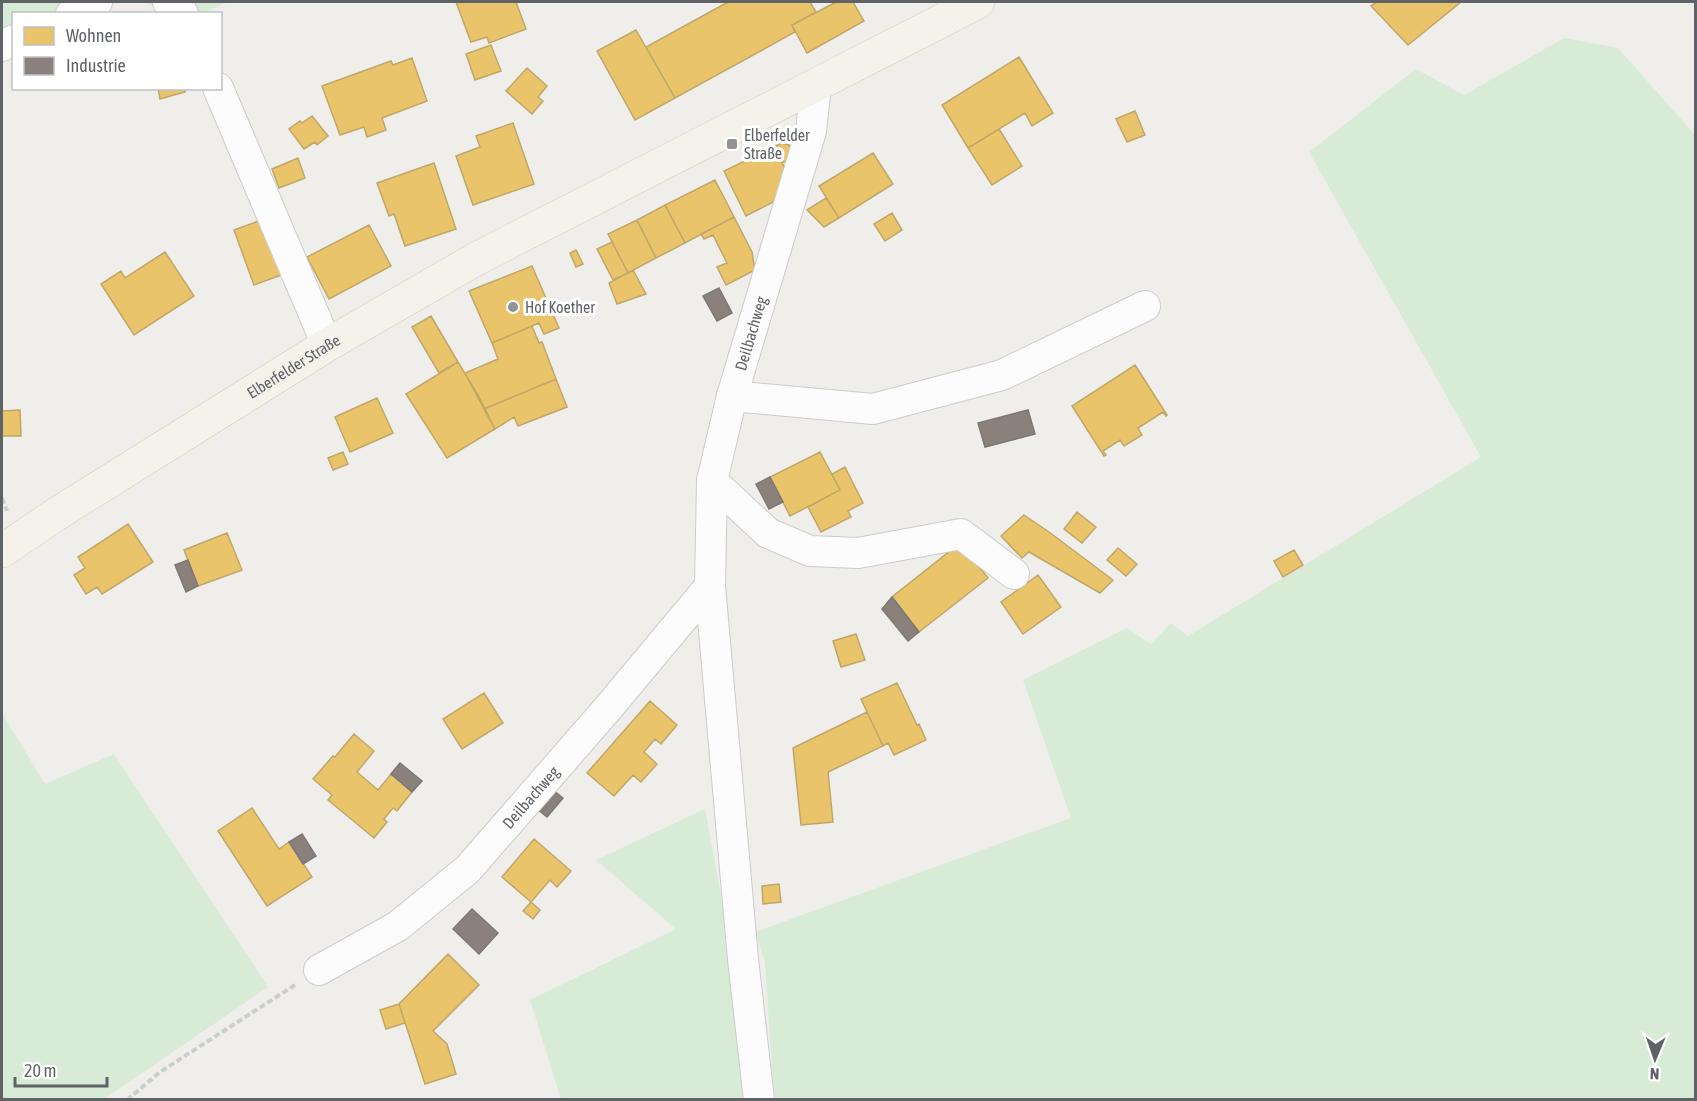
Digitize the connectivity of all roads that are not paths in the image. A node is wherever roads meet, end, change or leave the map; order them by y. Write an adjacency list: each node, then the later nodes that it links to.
1 (97, 2): 4 (street)
2 (168, 2): 5 (street)
3 (978, 2): 6 (main road, Elberfelder Straße)
4 (75, 12)
5 (182, 12)
6 (816, 85): 9 (main road, Elberfelder Straße); 10 (street, Deilbachweg)
7 (219, 90): 9 (street)
8 (1145, 306): 10 (street)
9 (327, 345): 12 (main road, Elberfelder Straße)
10 (732, 396): 11 (street, Deilbachweg)
11 (712, 481): 13 (street); 14 (street, Deilbachweg)
12 (2, 550)
13 (1014, 574)
14 (710, 586): 15 (street, Deilbachweg); 16 (street, Deilbachweg)
15 (319, 970)
16 (759, 1100)

